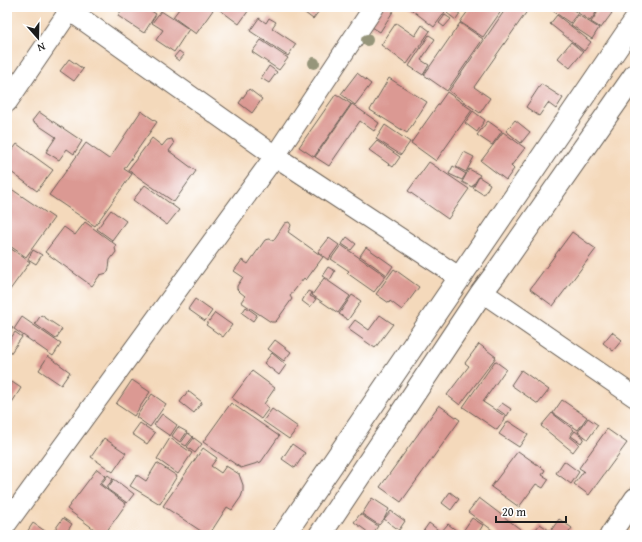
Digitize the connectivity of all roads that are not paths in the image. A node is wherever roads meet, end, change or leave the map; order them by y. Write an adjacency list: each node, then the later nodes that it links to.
1 (374, 7): 6 (street)
2 (69, 8): 5 (street); 6 (street)
3 (635, 21): 7 (street)
4 (635, 75): 8 (street)
5 (7, 102)
6 (275, 156): 7 (street); 11 (street)
7 (459, 277): 12 (street)
8 (482, 292): 9 (street); 13 (street)
9 (635, 398)
10 (635, 498): 14 (street)
11 (7, 523)
12 (284, 535)
13 (320, 535)
14 (610, 535)

